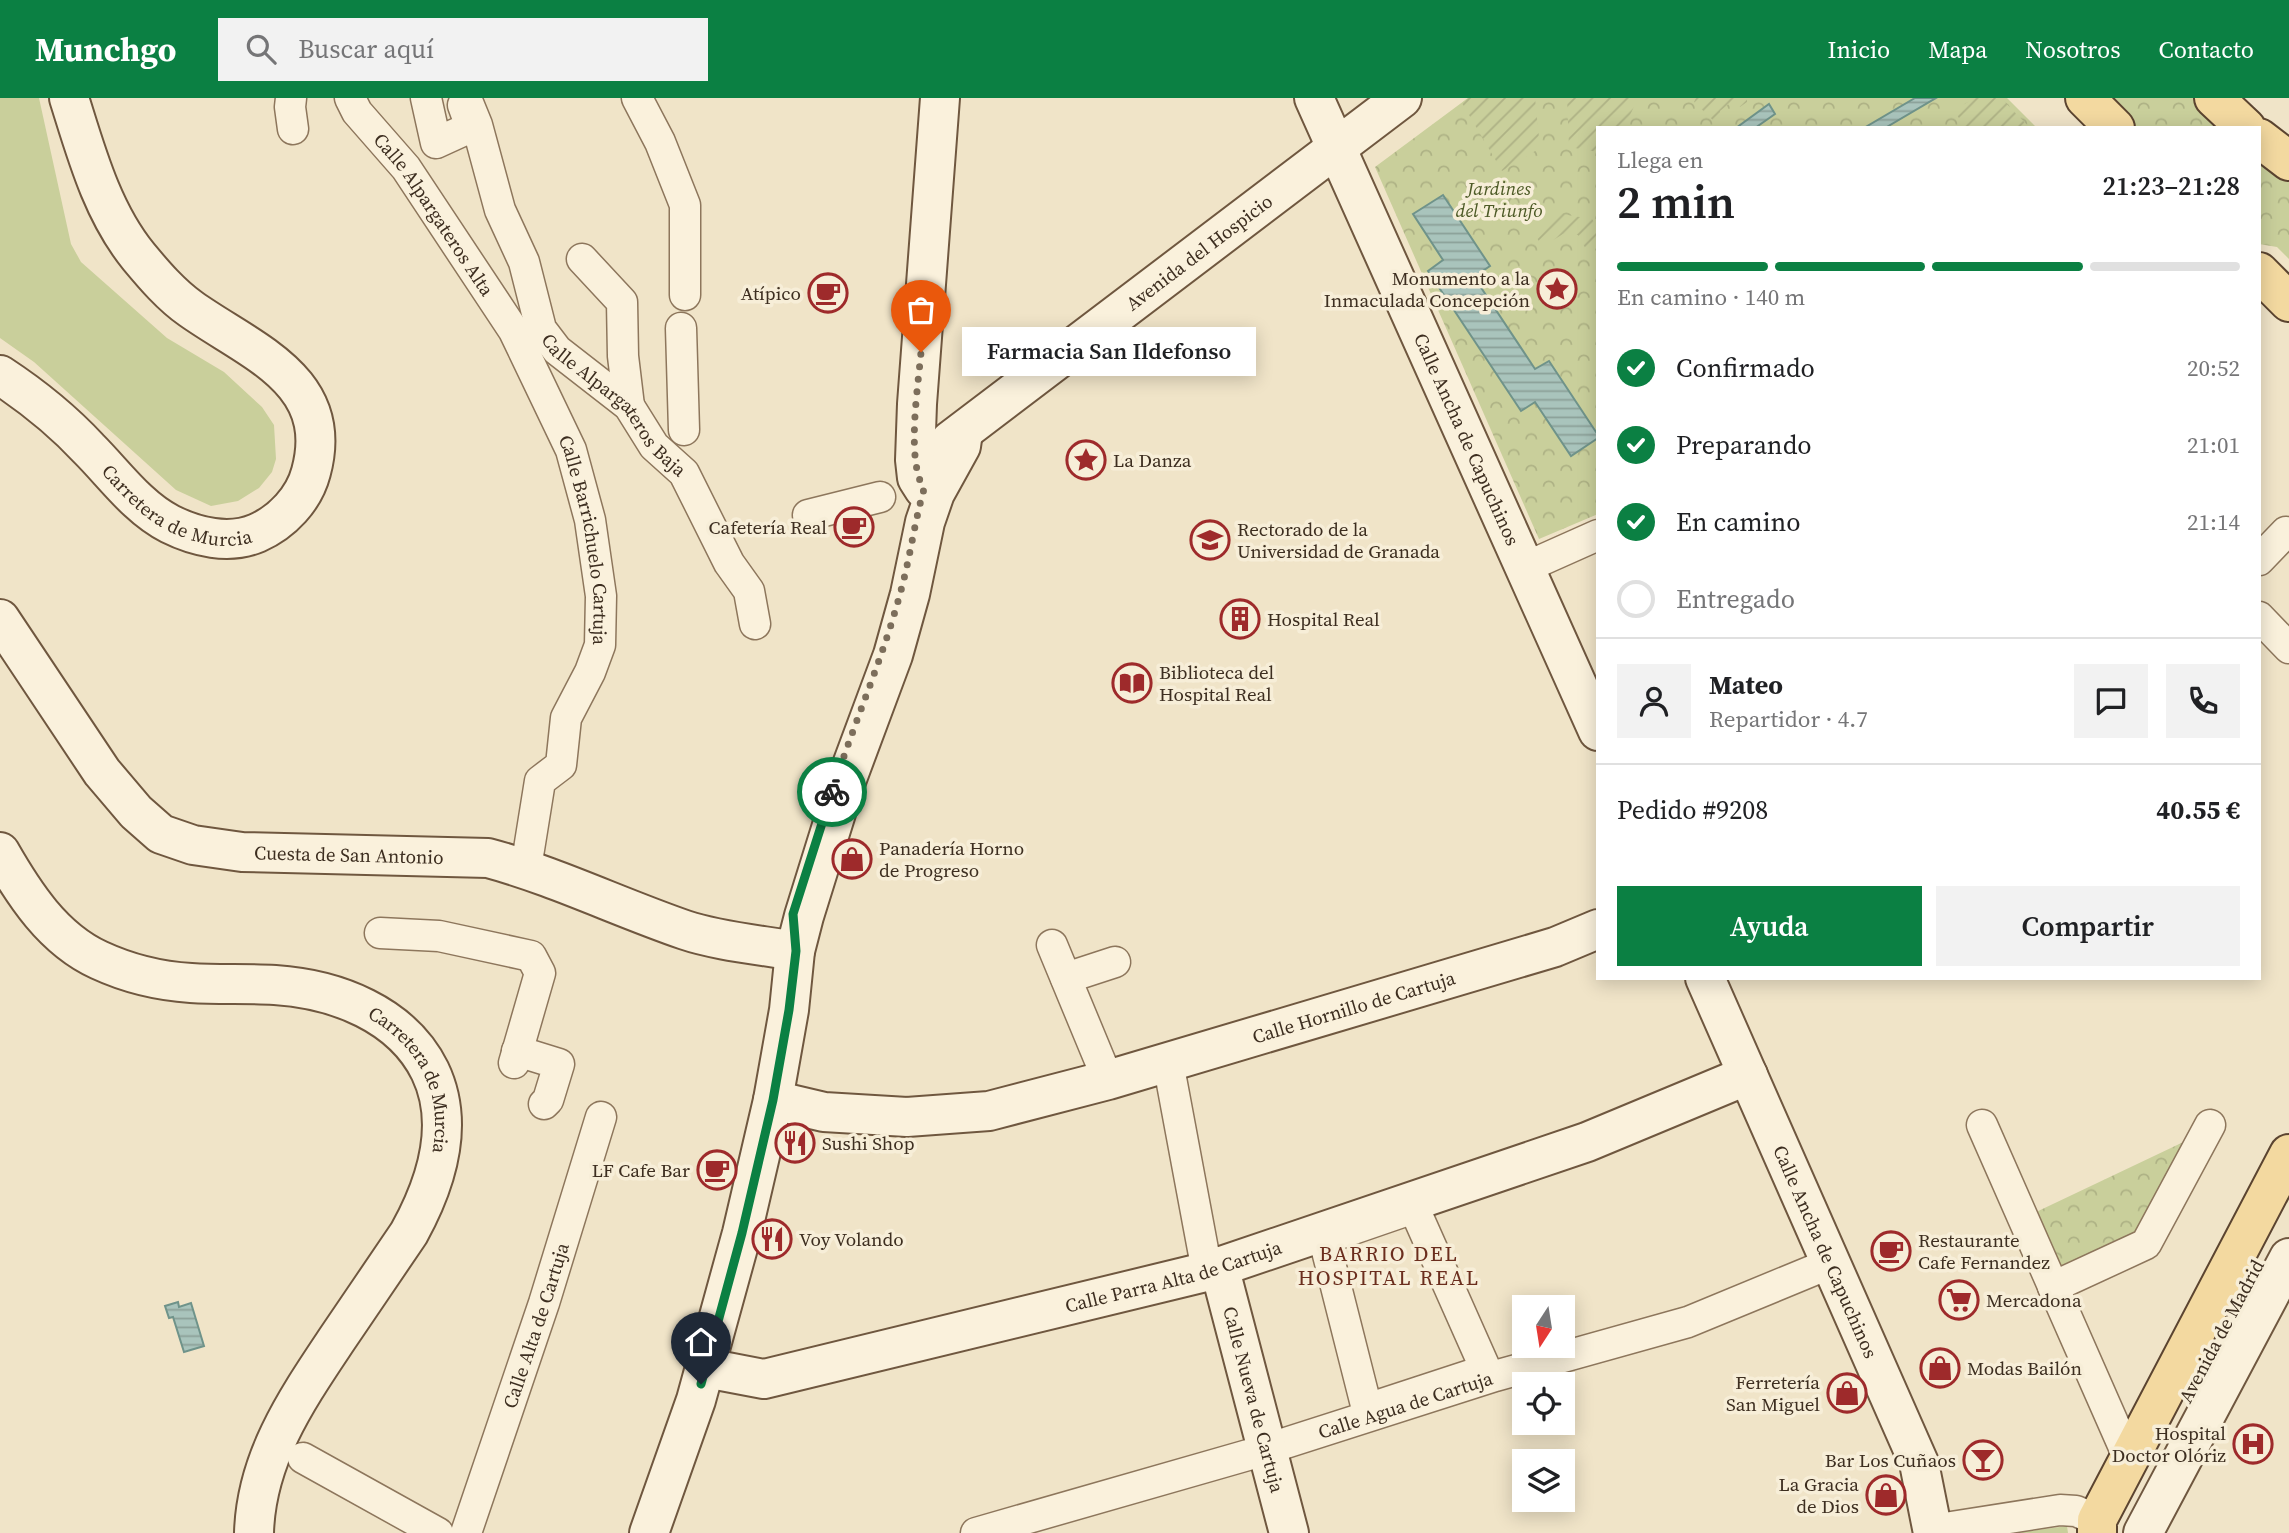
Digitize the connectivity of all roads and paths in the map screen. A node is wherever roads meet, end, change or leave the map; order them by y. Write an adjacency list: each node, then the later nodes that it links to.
1 (69, 98): 25 (street, Carretera de Murcia)
2 (291, 98): 15 (street)
3 (350, 98): 23 (street, Calle Alpargateros Alta)
4 (426, 98): 5 (street)
5 (460, 98)
6 (466, 98): 23 (street, Calle Alpargateros Baja)
7 (636, 98): 21 (street)
8 (940, 98): 26 (street)
9 (1314, 98): 17 (street, Calle Ancha de Capuchinos)
10 (1402, 98): 17 (street, Avenida del Hospicio)
11 (2085, 98): 13 (main road)
12 (2214, 98): 14 (main road)
13 (2113, 126)
14 (2244, 126)
15 (293, 129)
16 (2261, 140): 18 (main road)
17 (1336, 147): 29 (street, Avenida del Hospicio); 36 (street, Calle Ancha de Capuchinos)
18 (2289, 161)
19 (582, 259): 27 (street)
20 (2261, 274): 22 (main road)
21 (685, 295)
22 (2289, 302)
23 (525, 325): 27 (street, Calle Alpargateros Baja); 44 (street, Calle Barrichuelo Cartuja)
24 (681, 328): 28 (street)
25 (0, 375)
26 (917, 404): 29 (street); 30 (street)
27 (629, 406): 40 (street, Calle Alpargateros Baja)
28 (684, 430)
29 (963, 432): 30 (street, Avenida del Hospicio); 37 (street)
30 (924, 489): 37 (street, Avenida del Hospicio)
31 (880, 497): 32 (street)
32 (808, 515)
33 (2286, 532): 35 (street)
34 (1596, 536): 36 (street)
35 (2261, 558)
36 (1524, 568): 42 (street, Calle Ancha de Capuchinos)
37 (901, 611): 48 (street)
38 (0, 619): 44 (street, Cuesta de San Antonio)
39 (2261, 619): 41 (street)
40 (755, 624)
41 (2289, 648)
42 (1596, 728)
43 (0, 852): 75 (street, Carretera de Murcia)
44 (526, 868): 48 (street, Cuesta de San Antonio)
45 (1596, 930): 52 (street, Calle Hornillo de Cartuja)
46 (380, 933): 56 (street)
47 (1052, 944): 50 (street)
48 (796, 951): 55 (street)
49 (1115, 962): 50 (street)
50 (1066, 978): 54 (street)
51 (1706, 980): 53 (street, Calle Ancha de Capuchinos)
52 (1168, 1062): 54 (street, Calle Hornillo de Cartuja); 65 (street, Calle Nueva de Cartuja)
53 (1748, 1075): 61 (street, Calle Parra Alta de Cartuja); 64 (street, Calle Ancha de Capuchinos)
54 (1108, 1080): 55 (street, Calle Hornillo de Cartuja)
55 (773, 1100): 67 (street)
56 (544, 1104)
57 (601, 1117): 77 (street, Calle Alta de Cartuja)
58 (1982, 1125): 66 (street)
59 (2210, 1125): 66 (street)
60 (2289, 1154): 72 (main road, Avenida de Madrid)
61 (1416, 1200): 65 (street, Calle Parra Alta de Cartuja); 68 (street)
62 (2289, 1204): 73 (main road, Avenida de Madrid)
63 (2289, 1258): 81 (street, Avenida de Madrid)
64 (1831, 1263): 68 (street, Calle Agua de Cartuja); 74 (street, Calle Ancha de Capuchinos)
65 (1213, 1268): 67 (street, Calle Parra Alta de Cartuja); 70 (street, Calle Nueva de Cartuja)
66 (2053, 1287): 72 (street)
67 (706, 1368): 78 (street)
68 (1495, 1376): 70 (street, Calle Agua de Cartuja)
69 (1367, 1409): 69 (street)
70 (1266, 1449): 79 (street, Calle Agua de Cartuja); 80 (street, Calle Nueva de Cartuja)
71 (303, 1458): 76 (street)
72 (2130, 1461): 73 (main road, Avenida de Madrid)
73 (2103, 1529): 74 (street)
74 (1926, 1532)
75 (254, 1533)
76 (438, 1533)
77 (466, 1533)
78 (649, 1533)
79 (976, 1533)
80 (1289, 1533)
81 (2143, 1533)

